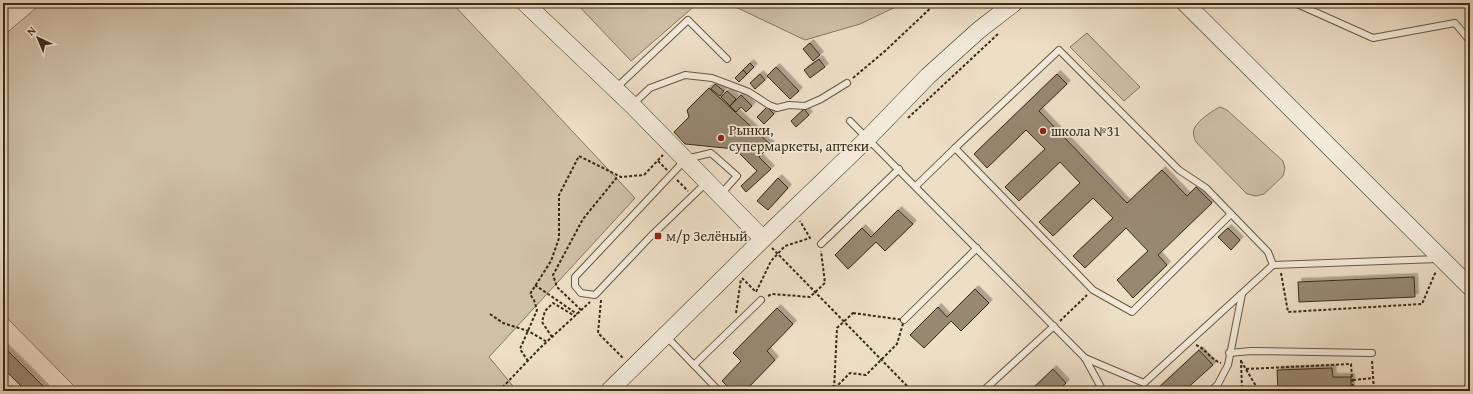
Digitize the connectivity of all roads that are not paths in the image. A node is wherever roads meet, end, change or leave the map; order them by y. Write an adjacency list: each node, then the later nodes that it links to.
1 (524, 3): 8 (street)
2 (1014, 3): 11 (street)
3 (1295, 3): 5 (lane)
4 (1191, 6): 22 (street)
5 (1470, 41)
6 (727, 59): 8 (lane)
7 (847, 83): 9 (lane)
8 (615, 89): 9 (street)
9 (632, 105): 13 (street)
10 (850, 121): 11 (lane)
11 (868, 138): 14 (lane); 19 (street)
12 (955, 148): 16 (lane); 18 (lane); 18 (lane)
13 (686, 159): 15 (street); 15 (lane); 17 (lane)
14 (899, 169): 16 (lane); 20 (lane)
15 (708, 182): 17 (street)
16 (916, 186): 21 (lane)
17 (720, 194): 19 (street)
18 (1231, 214): 23 (lane)
19 (763, 239): 29 (street)
20 (821, 244)
21 (976, 248): 27 (lane); 28 (lane)
22 (1441, 259): 23 (lane); 24 (street)
23 (1276, 265): 25 (lane)
24 (1470, 287)
25 (1242, 294): 30 (lane); 32 (lane)
26 (761, 300): 33 (lane)
27 (904, 320)
28 (1054, 326): 32 (lane); 38 (lane)
29 (665, 335): 33 (lane); 37 (street)
30 (1230, 353): 31 (lane); 40 (lane)
31 (1372, 354)
32 (1085, 358): 39 (lane)
33 (694, 365): 35 (lane)
34 (3, 388): 36 (lane)
35 (717, 390)
36 (5, 391)
37 (609, 391)
38 (983, 391)
39 (1103, 391)
40 (1211, 391)

